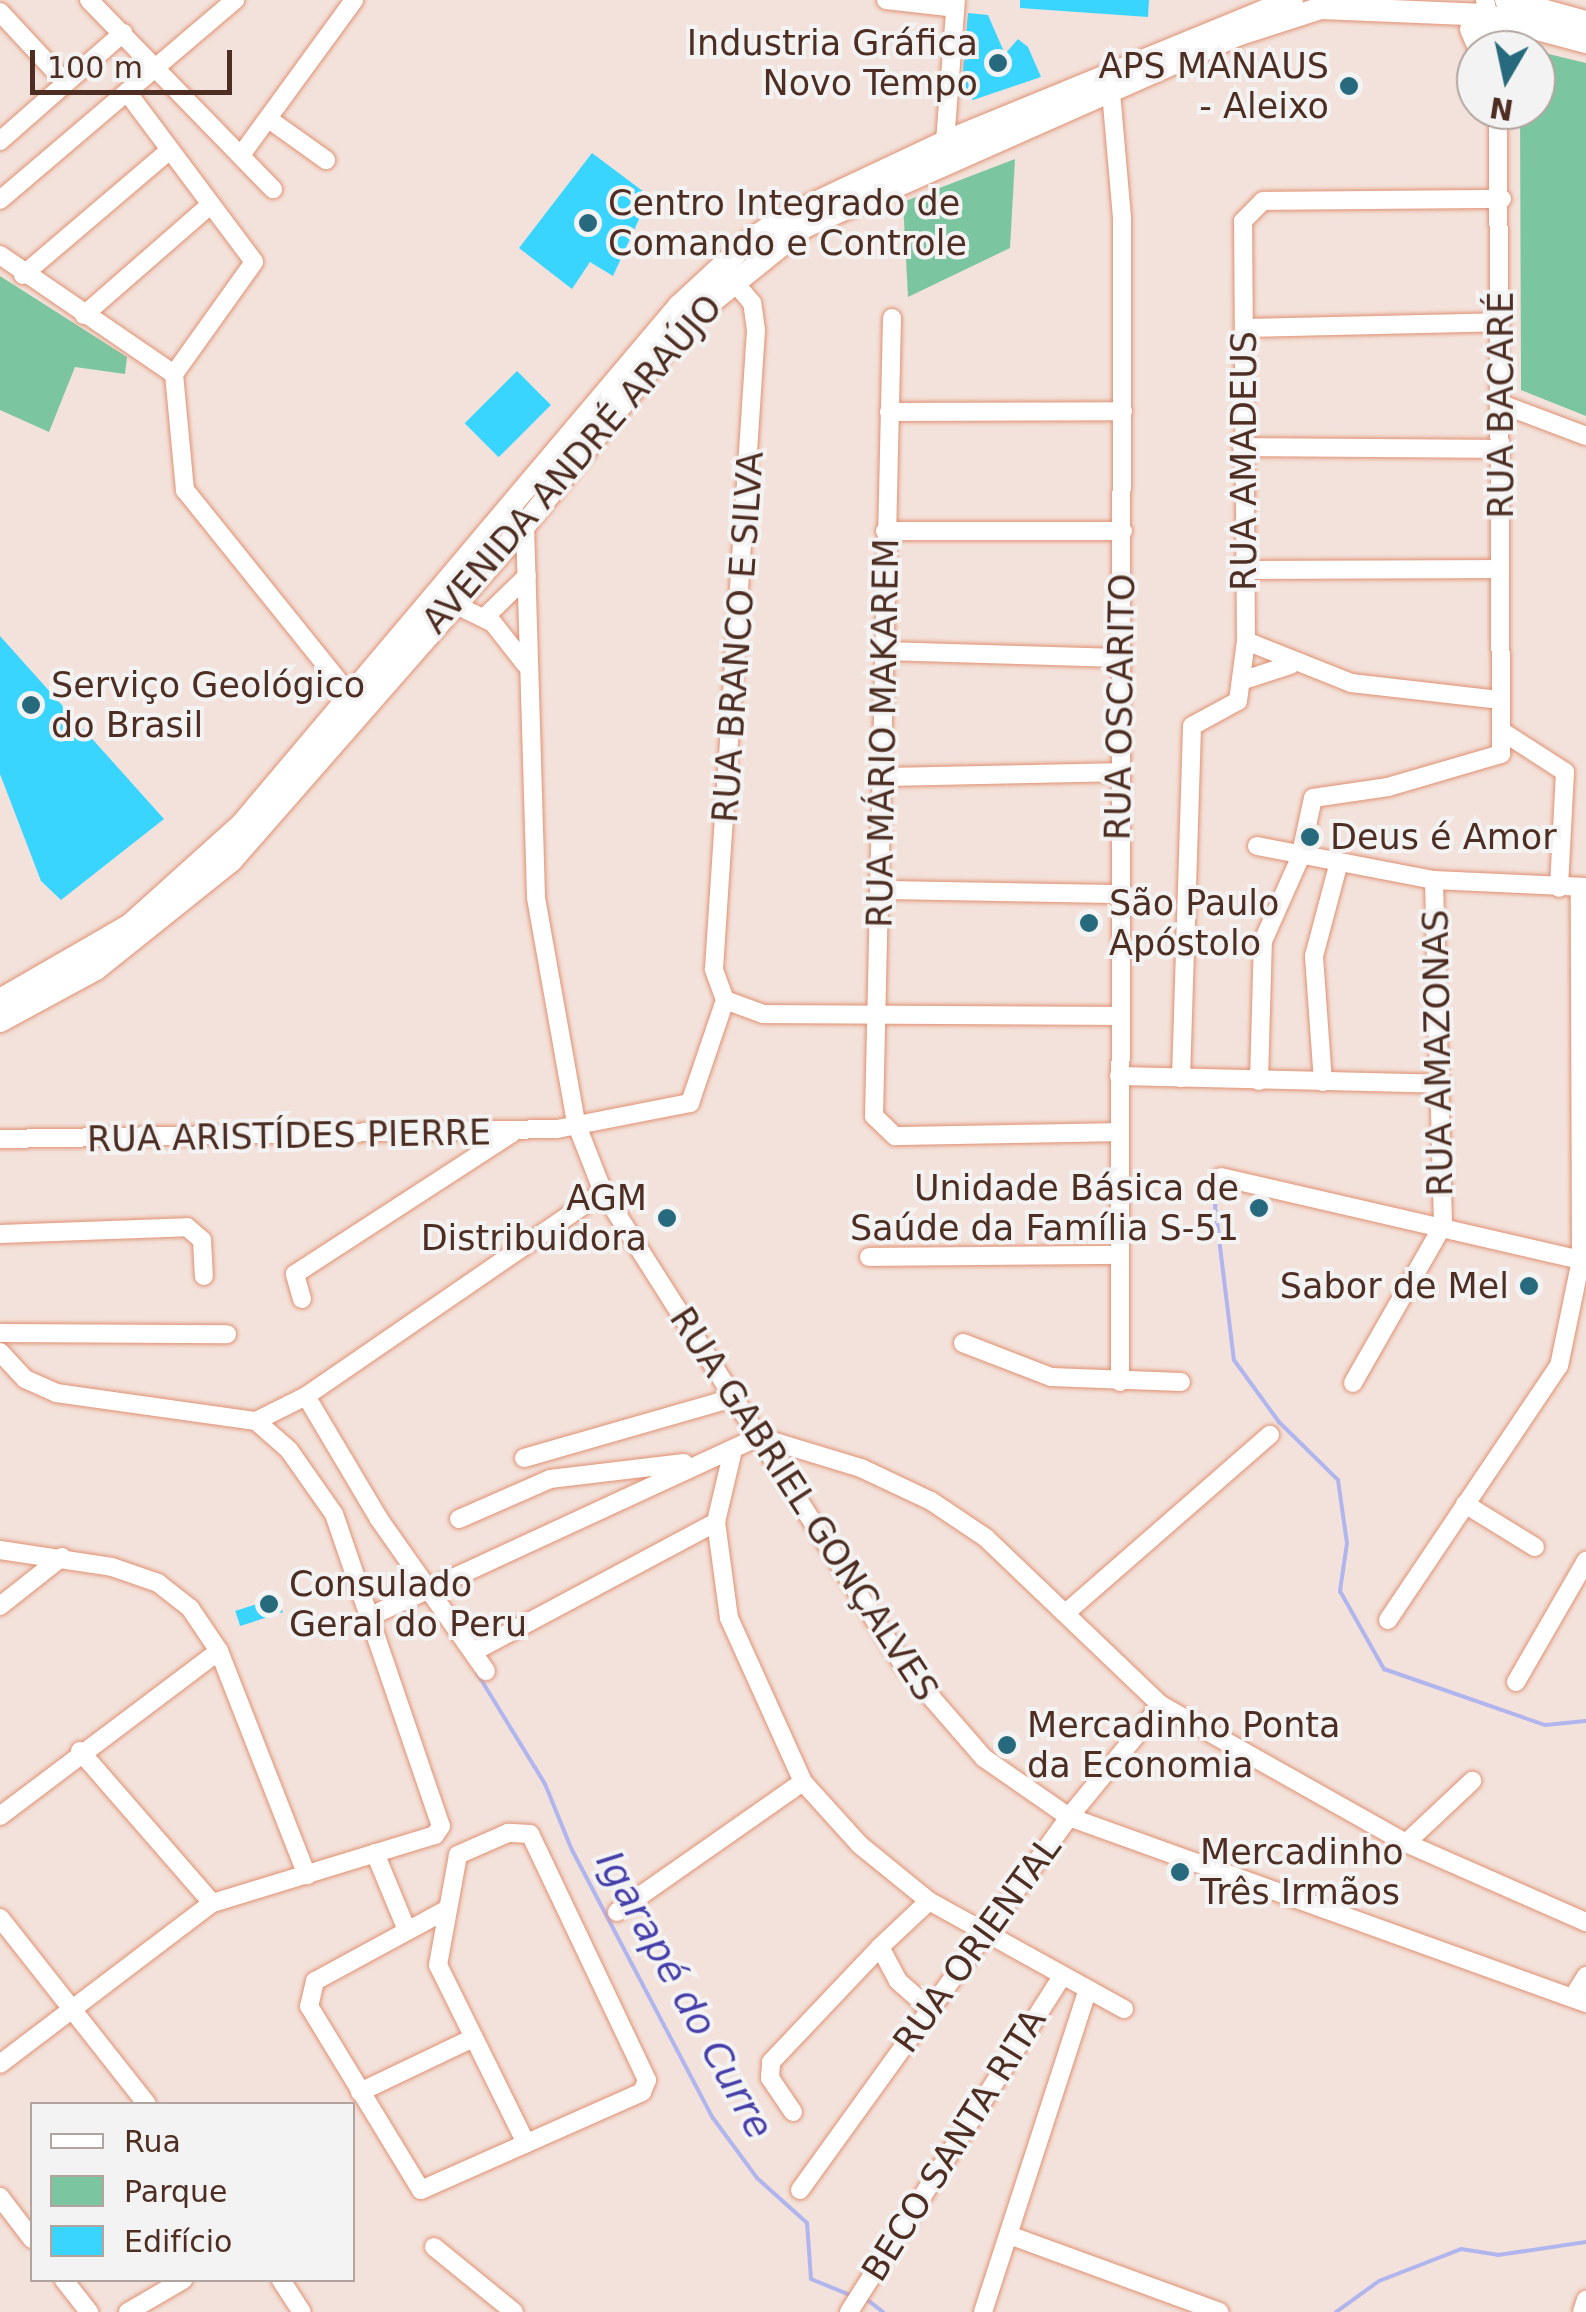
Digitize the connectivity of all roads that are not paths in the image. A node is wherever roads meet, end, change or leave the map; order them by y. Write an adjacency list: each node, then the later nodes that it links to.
1 (89, 0): 12 (street)
2 (235, 0): 14 (street)
3 (354, 0): 18 (street)
4 (886, 0): 7 (street)
5 (1292, 0): 21 (main road, AVENIDA ANDRÉ ARAÚJO)
6 (1349, 2): 11 (main road, AVENIDA ANDRÉ ARAÚJO); 17 (main road, AVENIDA ANDRÉ ARAÚJO)
7 (956, 4): 21 (street)
8 (1510, 11): 10 (main road, AVENIDA ANDRÉ ARAÚJO); 11 (main road, AVENIDA ANDRÉ ARAÚJO); 13 (main road, AVENIDA ANDRÉ ARAÚJO)
9 (0, 12): 15 (street)
10 (1586, 22)
11 (1480, 24)
12 (123, 33): 14 (street); 15 (street)
13 (1586, 42)
14 (160, 66): 16 (street); 23 (street)
15 (65, 82): 20 (street)
16 (126, 92): 22 (street); 27 (street)
17 (1111, 92): 31 (main road, AVENIDA ANDRÉ ARAÚJO); 38 (street, RUA OSCARITO)
18 (270, 120): 23 (street); 24 (street)
19 (1499, 130): 26 (street, RUA BACARÉ)
20 (3, 132)
21 (945, 142): 43 (main road, AVENIDA ANDRÉ ARAÚJO)
22 (170, 150): 28 (street); 30 (street)
23 (244, 151): 25 (street)
24 (326, 160)
25 (273, 188)
26 (1502, 199): 34 (street, RUA BACARÉ); 35 (street, RUA AMADEUS)
27 (0, 200)
28 (209, 206): 32 (street); 36 (street)
29 (0, 255): 30 (street)
30 (23, 276): 32 (street)
31 (732, 279): 44 (main road, AVENIDA ANDRÉ ARAÚJO); 72 (street, RUA BRANCO E SILVA)
32 (84, 316): 36 (street)
33 (892, 318): 39 (street, RUA MÁRIO MAKAREM)
34 (1501, 322): 35 (street); 37 (street, RUA BACARÉ)
35 (1244, 328): 41 (street, RUA AMADEUS)
36 (174, 374): 59 (street)
37 (1504, 405): 40 (street); 42 (street, RUA BACARÉ)
38 (1123, 411): 39 (street); 45 (street, RUA OSCARITO)
39 (890, 412): 46 (street, RUA MÁRIO MAKAREM)
40 (1586, 436)
41 (1242, 447): 42 (street); 48 (street, RUA AMADEUS)
42 (1502, 450): 47 (street, RUA BACARÉ)
43 (506, 509): 44 (street); 50 (main road, AVENIDA ANDRÉ ARAÚJO)
44 (525, 525): 49 (street, RUA GABRIEL GONÇALVES); 50 (main road, AVENIDA ANDRÉ ARAÚJO)
45 (1123, 531): 46 (street); 54 (street, RUA OSCARITO)
46 (885, 532): 53 (street, RUA MÁRIO MAKAREM)
47 (1500, 569): 48 (street); 58 (street, RUA BACARÉ)
48 (1244, 570): 52 (street, RUA AMADEUS)
49 (527, 576): 51 (street); 56 (street, RUA GABRIEL GONÇALVES)
50 (444, 598): 51 (street); 59 (main road, AVENIDA ANDRÉ ARAÚJO)
51 (484, 618): 56 (street)
52 (1246, 641): 55 (street); 57 (street, RUA AMADEUS)
53 (884, 651): 54 (street); 62 (street, RUA MÁRIO MAKAREM)
54 (1119, 658): 61 (street, RUA OSCARITO)
55 (1290, 665): 57 (street); 58 (street)
56 (527, 667): 82 (street, RUA GABRIEL GONÇALVES)
57 (1241, 681): 77 (street, RUA AMADEUS)
58 (1501, 700): 60 (street, RUA BACARÉ)
59 (356, 702): 71 (main road, AVENIDA ANDRÉ ARAÚJO); 75 (main road, AVENIDA ANDRÉ ARAÚJO)
60 (1503, 732): 64 (street); 68 (street)
61 (1118, 772): 62 (street); 70 (street, RUA OSCARITO)
62 (883, 777): 69 (street, RUA MÁRIO MAKAREM)
63 (1257, 846): 64 (street)
64 (1300, 858): 65 (street); 78 (street)
65 (1338, 866): 66 (street); 79 (street)
66 (1434, 880): 68 (street); 80 (street, RUA AMAZONAS)
67 (1583, 887): 68 (street); 81 (street)
68 (1558, 888)
69 (882, 890): 70 (street); 73 (street, RUA MÁRIO MAKAREM)
70 (1118, 894): 74 (street, RUA OSCARITO)
71 (0, 1000)
72 (725, 1000): 73 (street); 82 (street, RUA ARISTÍDES PIERRE)
73 (877, 1013): 74 (street); 83 (street, RUA MÁRIO MAKAREM)
74 (1120, 1016): 76 (street, RUA OSCARITO)
75 (0, 1021)
76 (1119, 1076): 77 (street); 83 (street, RUA OSCARITO)
77 (1180, 1078): 78 (street)
78 (1259, 1080): 79 (street)
79 (1322, 1082): 80 (street)
80 (1442, 1084): 88 (street, RUA AMAZONAS)
81 (1584, 1084): 92 (street)
82 (576, 1123): 84 (street, RUA ARISTÍDES PIERRE); 87 (street, RUA GABRIEL GONÇALVES)
83 (1116, 1132): 90 (street, RUA OSCARITO)
84 (512, 1133): 85 (street, RUA ARISTÍDES PIERRE); 94 (street)
85 (0, 1139)
86 (1221, 1178): 88 (street)
87 (603, 1192): 102 (street); 103 (street, RUA GABRIEL GONÇALVES)
88 (1442, 1225): 92 (street); 101 (street)
89 (0, 1234): 93 (street)
90 (1120, 1255): 91 (street); 99 (street, RUA OSCARITO)
91 (868, 1257)
92 (1583, 1260): 112 (street)
93 (204, 1276)
94 (302, 1299)
95 (0, 1333): 96 (street)
96 (228, 1334)
97 (962, 1343): 99 (street)
98 (0, 1352): 104 (street)
99 (1120, 1382): 100 (street)
100 (1181, 1382)
101 (1353, 1383)
102 (306, 1396): 104 (street); 119 (street)
103 (733, 1398): 106 (street, RUA GABRIEL GONÇALVES); 110 (street)
104 (256, 1421): 122 (street)
105 (1270, 1435): 121 (street)
106 (759, 1436): 107 (street); 108 (street); 109 (street, RUA GABRIEL GONÇALVES)
107 (789, 1444): 109 (street); 121 (street)
108 (734, 1450): 111 (street); 114 (street)
109 (772, 1456): 133 (street, RUA GABRIEL GONÇALVES)
110 (524, 1458)
111 (691, 1463): 113 (street); 119 (street)
112 (1465, 1504): 115 (street); 123 (street)
113 (459, 1518)
114 (716, 1522): 125 (street); 130 (street)
115 (1535, 1547)
116 (0, 1550): 117 (street)
117 (62, 1557): 120 (street); 124 (street)
118 (1586, 1561): 127 (street)
119 (428, 1588): 122 (street); 125 (street)
120 (0, 1606)
121 (1068, 1611): 128 (street)
122 (373, 1615): 135 (street)
123 (1388, 1620)
124 (218, 1651): 129 (street); 136 (street)
125 (472, 1652): 126 (street)
126 (486, 1671)
127 (1516, 1682)
128 (1161, 1705): 133 (street, RUA ORIENTAL); 134 (street)
129 (80, 1751): 132 (street); 138 (street)
130 (803, 1782): 137 (street); 140 (street)
131 (1472, 1782): 134 (street)
132 (0, 1816)
133 (1070, 1817): 144 (street, RUA ORIENTAL); 149 (street, RUA GABRIEL GONÇALVES)
134 (1406, 1844): 142 (street)
135 (375, 1853): 136 (street); 143 (street)
136 (307, 1875): 138 (street)
137 (930, 1901): 144 (street); 145 (street)
138 (212, 1903): 150 (street)
139 (446, 1910): 143 (street); 153 (street); 158 (street)
140 (617, 1912)
141 (0, 1918): 150 (street)
142 (1586, 1922)
143 (406, 1928): 155 (street)
144 (986, 1938): 147 (street); 151 (street, RUA ORIENTAL)
145 (880, 1947): 151 (street); 157 (street)
146 (1586, 1976): 149 (street)
147 (1060, 1979): 148 (street); 172 (street, BECO SANTA RITA)
148 (1087, 1992): 152 (street); 161 (street)
149 (1580, 2000)
150 (69, 2007): 154 (street); 156 (street)
151 (930, 2009): 159 (street, RUA ORIENTAL)
152 (1124, 2009)
153 (471, 2039): 155 (street); 158 (street)
154 (0, 2064)
155 (360, 2092): 158 (street)
156 (145, 2102)
157 (793, 2112)
158 (526, 2142)
159 (800, 2190)
160 (0, 2197): 162 (street)
161 (1009, 2235): 173 (street); 174 (street)
162 (30, 2236)
163 (434, 2247): 171 (street)
164 (66, 2282): 168 (street)
165 (180, 2282): 169 (street)
166 (282, 2282): 170 (street)
167 (1586, 2300): 175 (street)
168 (89, 2312)
169 (128, 2312)
170 (302, 2312)
171 (514, 2312)
172 (849, 2312)
173 (983, 2312)
174 (1219, 2312)
175 (1582, 2312)

